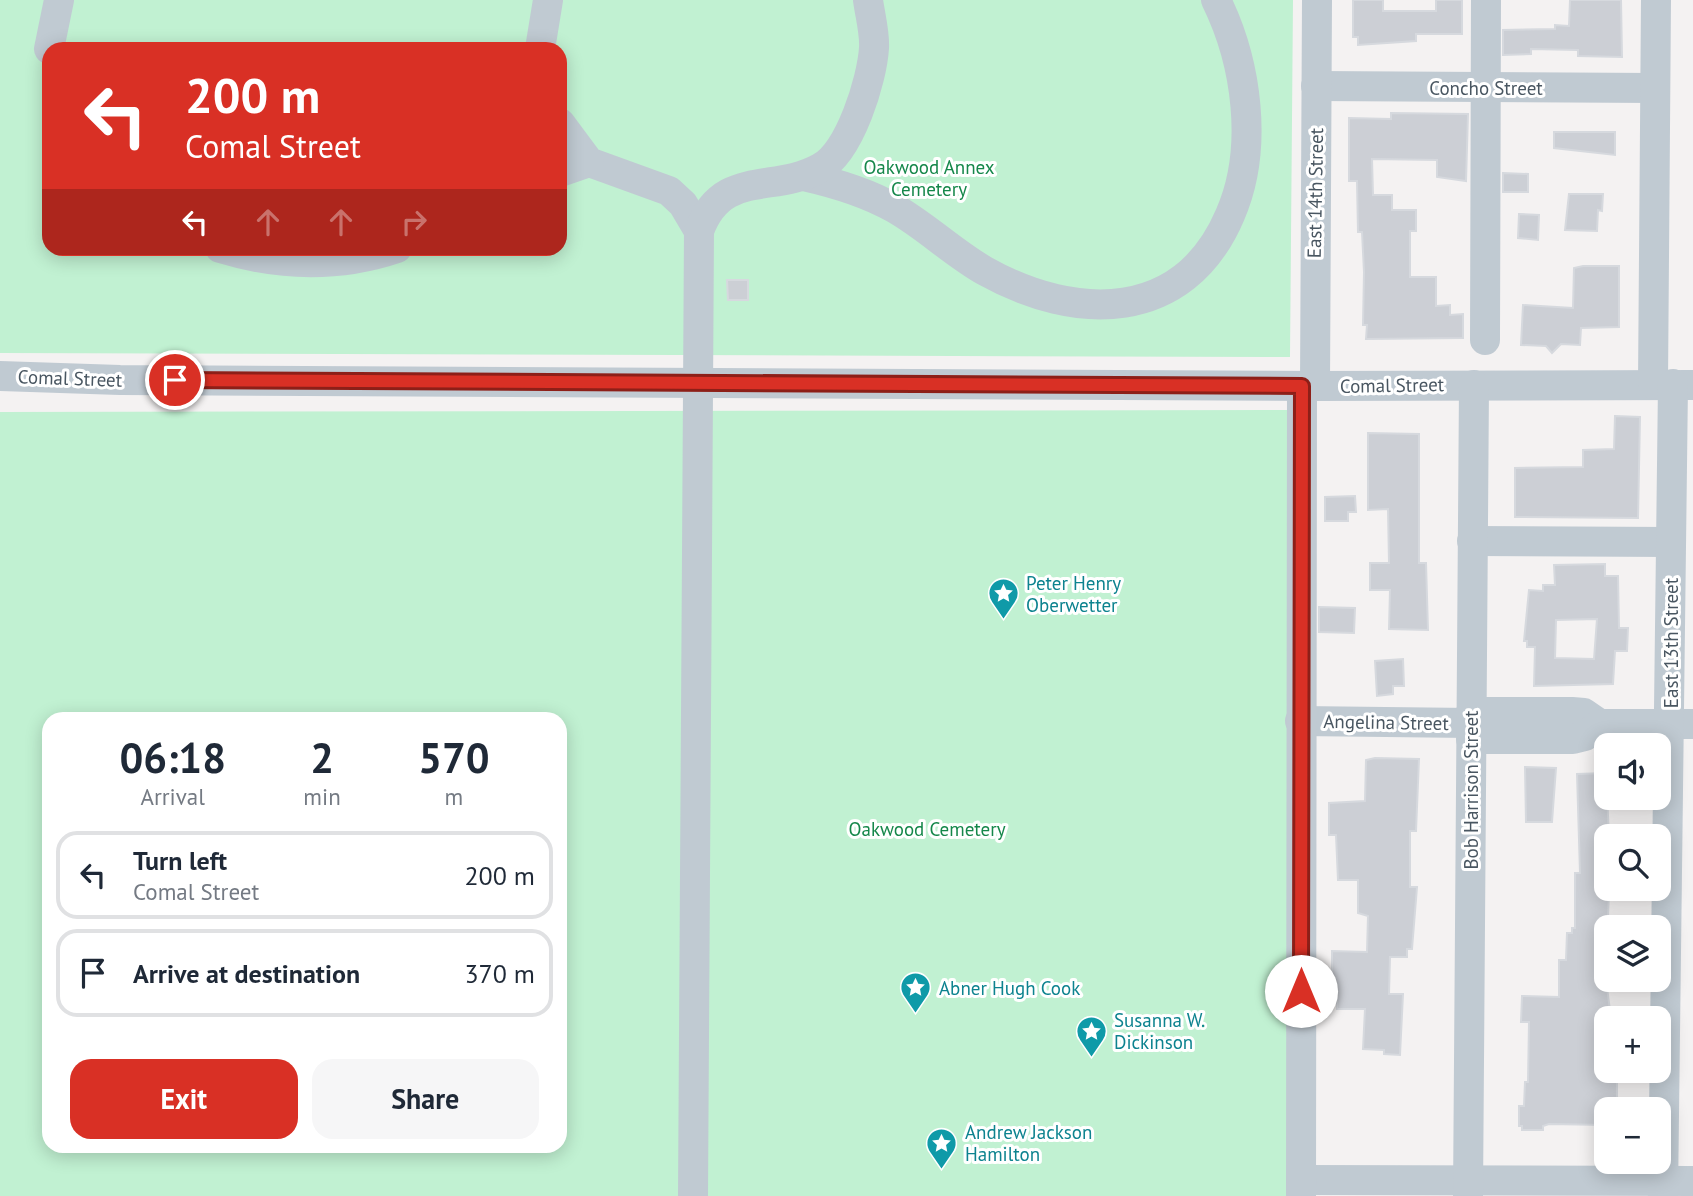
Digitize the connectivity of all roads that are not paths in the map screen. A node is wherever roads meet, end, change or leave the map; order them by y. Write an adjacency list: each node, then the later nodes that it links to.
1 (59, 0): 8 (street)
2 (548, 0): 9 (street)
3 (868, 0): 16 (street)
4 (1216, 0): 16 (street)
5 (1317, 0): 10 (street, East 14th Street)
6 (1486, 0): 11 (street)
7 (1656, 0): 12 (street, East 13th Street)
8 (50, 42)
9 (541, 42)
10 (1316, 86): 11 (street, Concho Street); 25 (street, East 14th Street)
11 (1485, 88): 12 (street, Concho Street); 20 (street)
12 (1655, 88): 23 (street, East 13th Street)
13 (567, 132): 14 (street)
14 (589, 162): 15 (street); 17 (street)
15 (567, 170)
16 (804, 176): 17 (street)
17 (699, 231): 22 (street)
18 (257, 256): 19 (street)
19 (360, 256)
20 (1485, 340)
21 (0, 376): 22 (street, Comal Street)
22 (698, 382): 25 (street, Comal Street); 35 (street)
23 (1673, 384): 24 (street, Comal Street); 27 (street, East 13th Street)
24 (1474, 385): 25 (street, Comal Street); 26 (street, Bob Harrison Street)
25 (1308, 386): 28 (street, East 14th Street)
26 (1472, 541): 27 (street); 30 (street, Bob Harrison Street)
27 (1671, 542): 29 (street, East 13th Street)
28 (1300, 721): 30 (street, Angelina Street); 33 (street, East 14th Street)
29 (1682, 724): 30 (street, Angelina Street); 34 (street, East 13th Street)
30 (1471, 725): 32 (street, Bob Harrison Street)
31 (1693, 1181): 34 (street)
32 (1468, 1187): 33 (street); 34 (street)
33 (1301, 1188)
34 (1663, 1188)
35 (693, 1196)

